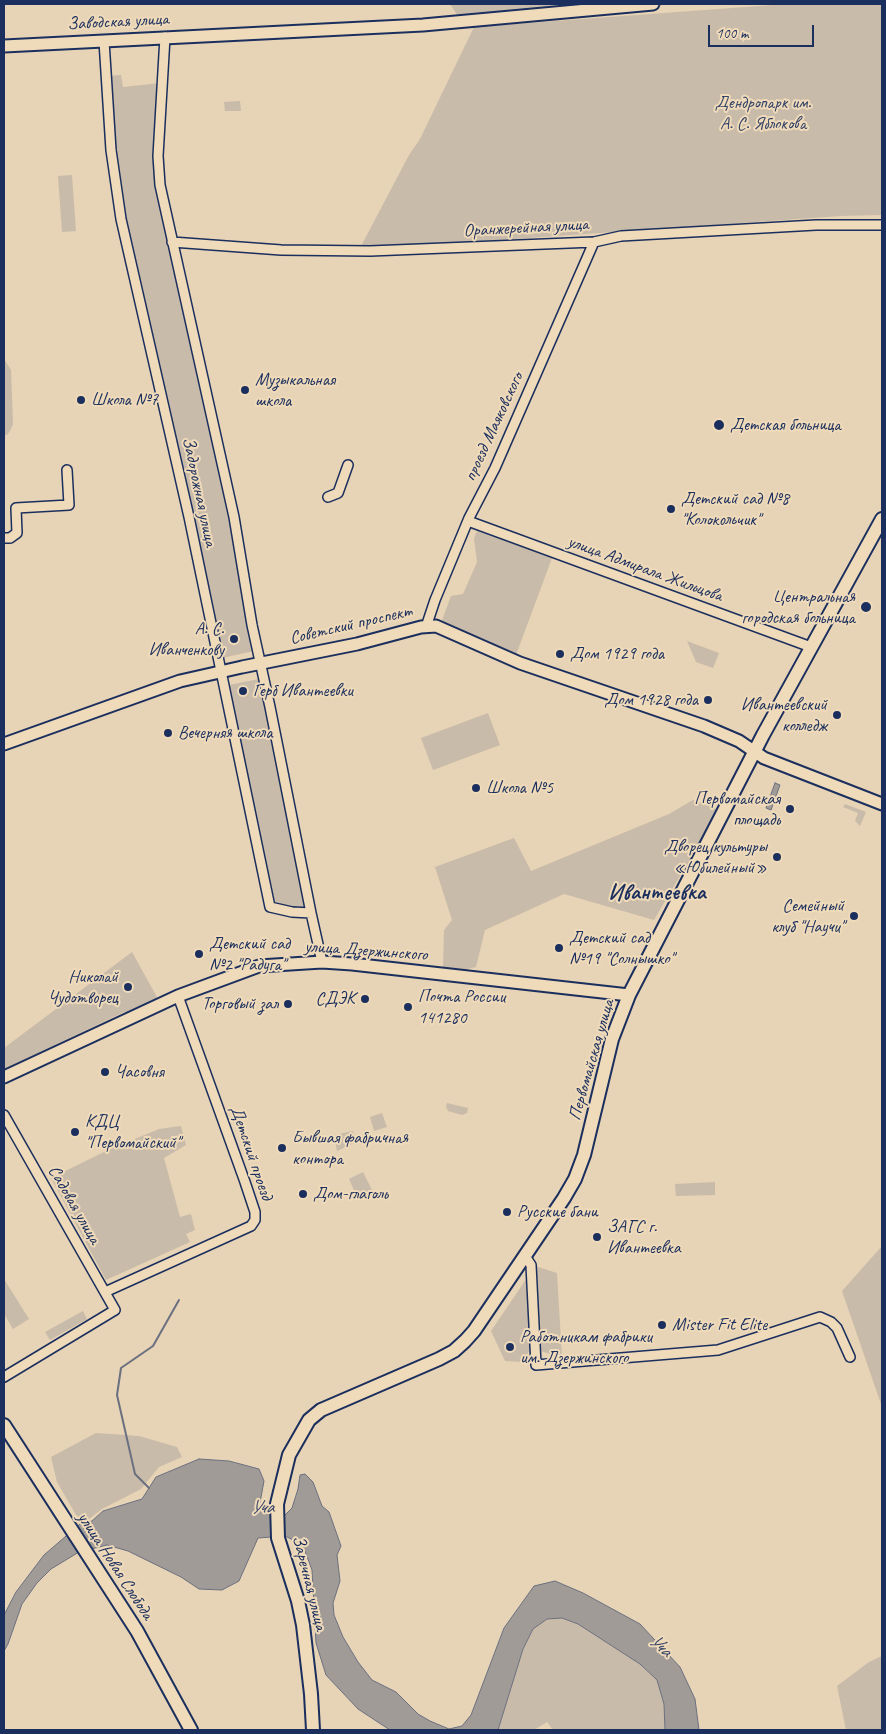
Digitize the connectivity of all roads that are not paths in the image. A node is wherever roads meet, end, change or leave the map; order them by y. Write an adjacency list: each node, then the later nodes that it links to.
1 (653, 4): 2 (street, Заводская улица)
2 (165, 37): 3 (street, Заводская улица); 6 (street, Задорожная улица)
3 (104, 41): 4 (street, Заводская улица); 17 (street, Задорожная улица)
4 (4, 46)
5 (882, 225): 7 (street, Оранжерейная улица)
6 (172, 242): 7 (street, Оранжерейная улица); 16 (street, Задорожная улица)
7 (594, 242): 12 (street, проезд Маяковского)
8 (348, 465): 10 (street)
9 (67, 470): 13 (street)
10 (328, 497)
11 (882, 519): 15 (main road, Первомайская улица)
12 (468, 521): 14 (street, проезд Маяковского); 15 (street, улица Адмирала Жильцова)
13 (4, 538)
14 (426, 627): 16 (street, Советский проспект); 19 (street, Советский проспект)
15 (811, 647): 19 (main road, Первомайская улица)
16 (261, 663): 17 (street, Советский проспект); 21 (street, Задорожная улица)
17 (222, 672): 18 (street, Советский проспект); 21 (street, Задорожная улица)
18 (4, 744)
19 (755, 752): 20 (street, Советский проспект); 23 (main road, Первомайская улица)
20 (882, 804)
21 (312, 913): 22 (street, Задорожная улица)
22 (322, 962): 23 (street, улица Дзержинского); 24 (street, улица Дзержинского)
23 (629, 995): 27 (main road, Первомайская улица)
24 (178, 996): 25 (street, улица Дзержинского); 28 (street, Детский проезд)
25 (4, 1077)
26 (4, 1115): 28 (street, Садовая улица)
27 (525, 1256): 29 (street); 31 (main road, Первомайская улица)
28 (105, 1292): 30 (street, Садовая улица)
29 (850, 1356)
30 (4, 1377)
31 (308, 1420): 34 (main road, Заречная улица)
32 (4, 1425): 33 (main road, улица Новая Слобода)
33 (191, 1730)
34 (313, 1730)

